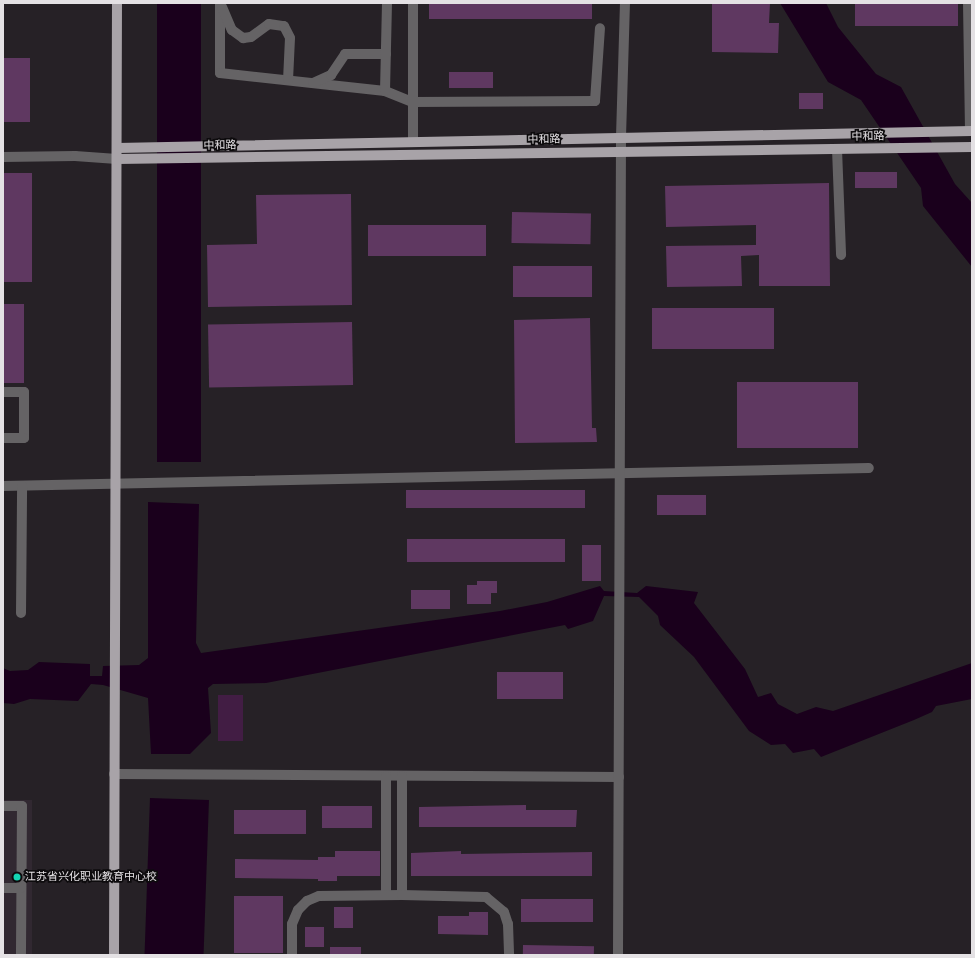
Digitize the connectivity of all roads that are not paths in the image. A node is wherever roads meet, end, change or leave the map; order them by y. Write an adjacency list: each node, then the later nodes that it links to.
1 (117, 3): 17 (main road)
2 (220, 3): 9 (street); 9 (street)
3 (386, 3): 8 (street)
4 (413, 3): 12 (street)
5 (625, 3): 14 (street)
6 (968, 3): 13 (street)
7 (600, 28): 12 (street)
8 (386, 54): 10 (street); 11 (street)
9 (288, 80): 10 (street)
10 (313, 83): 11 (street)
11 (385, 91): 12 (street)
12 (412, 102): 15 (street)
13 (971, 131): 14 (main road, 中和路)
14 (621, 137): 15 (main road, 中和路); 19 (street)
15 (413, 141): 17 (main road, 中和路)
16 (972, 147): 18 (main road, 中和路)
17 (117, 148): 21 (main road)
18 (837, 150): 19 (main road, 中和路); 22 (street)
19 (621, 151): 21 (main road, 中和路); 26 (street)
20 (3, 157): 21 (street)
21 (117, 159): 27 (main road)
22 (841, 255)
23 (3, 392): 24 (street)
24 (3, 438)
25 (869, 468): 26 (street)
26 (622, 473): 27 (street); 34 (street)
27 (114, 484): 29 (street); 31 (main road)
28 (3, 486): 29 (street)
29 (22, 486): 30 (street)
30 (21, 613)
31 (114, 774): 32 (street); 41 (main road)
32 (386, 776): 33 (street); 38 (street)
33 (402, 776): 34 (street); 39 (street)
34 (619, 777): 44 (street)
35 (3, 806): 37 (street)
36 (3, 888): 37 (street)
37 (21, 888): 40 (street)
38 (386, 895): 39 (street); 42 (street)
39 (402, 895): 43 (street)
40 (20, 955)
41 (114, 955)
42 (292, 955)
43 (509, 955)
44 (618, 955)

